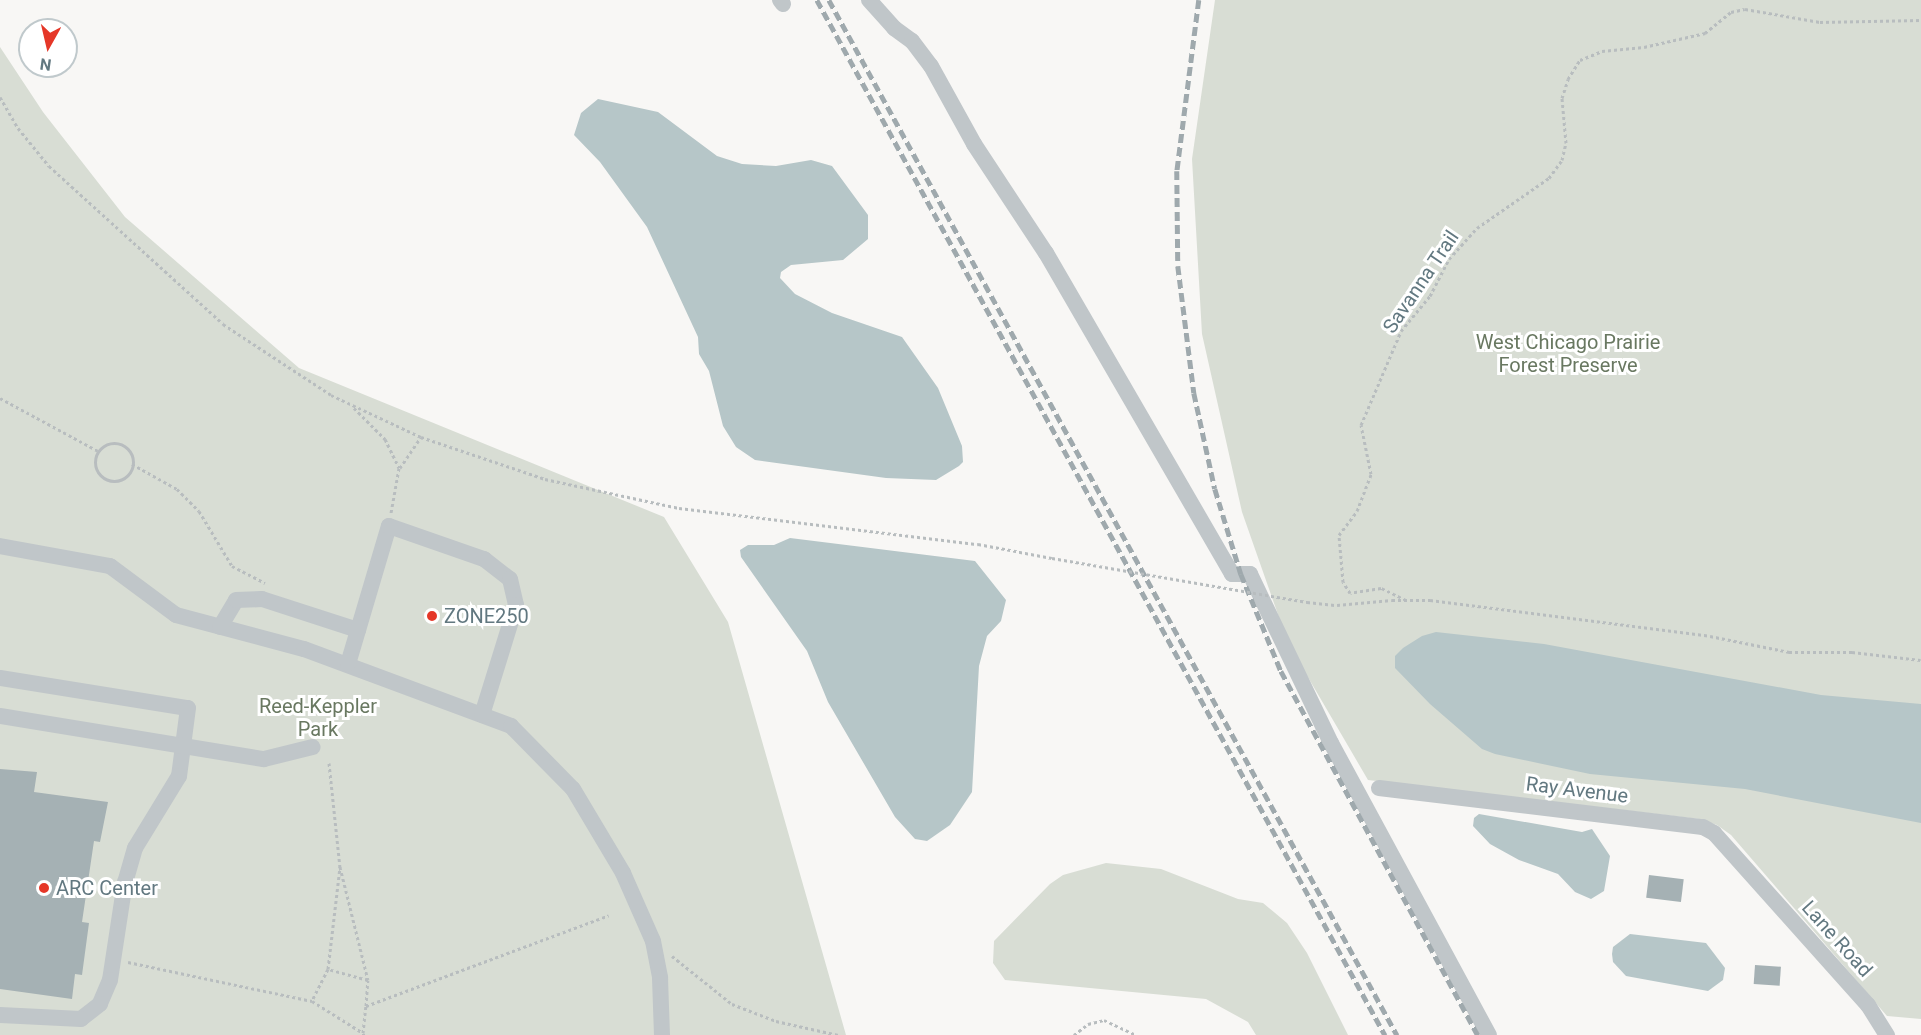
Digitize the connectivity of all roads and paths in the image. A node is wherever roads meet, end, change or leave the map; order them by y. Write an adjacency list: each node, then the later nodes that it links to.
1 (869, 0): 40 (street)
2 (1921, 20): 13 (path, Savanna Trail)
3 (0, 97): 5 (path)
4 (0, 398): 7 (path)
5 (351, 405): 6 (path); 9 (path)
6 (421, 437): 9 (path); 13 (path, bridge)
7 (98, 451): 8 (path); 8 (path)
8 (132, 464): 12 (path)
9 (399, 468): 10 (path)
10 (389, 526): 15 (street); 19 (street)
11 (0, 546): 14 (street)
12 (275, 588)
13 (1406, 600): 16 (path)
14 (220, 627): 15 (street); 17 (street)
15 (358, 630): 17 (street)
16 (1921, 660)
17 (348, 664): 19 (street)
18 (0, 678): 21 (street)
19 (482, 715): 28 (street)
20 (0, 716): 21 (street)
21 (184, 746): 22 (street); 34 (street)
22 (313, 747)
23 (329, 762): 25 (path)
24 (1379, 788): 26 (street, Ray Avenue)
25 (340, 867): 30 (path); 31 (path)
26 (1751, 874): 41 (street, Lane Road)
27 (609, 915): 33 (path)
28 (653, 941): 36 (street); 37 (path)
29 (119, 960): 32 (path)
30 (328, 969): 31 (path); 32 (path)
31 (368, 980): 33 (path)
32 (312, 1001): 35 (path)
33 (366, 1006): 35 (path)
34 (0, 1015)
35 (363, 1034)
36 (662, 1035)
37 (838, 1035)
38 (1074, 1035): 39 (path)
39 (1136, 1035)
40 (1489, 1035)
41 (1887, 1035)

